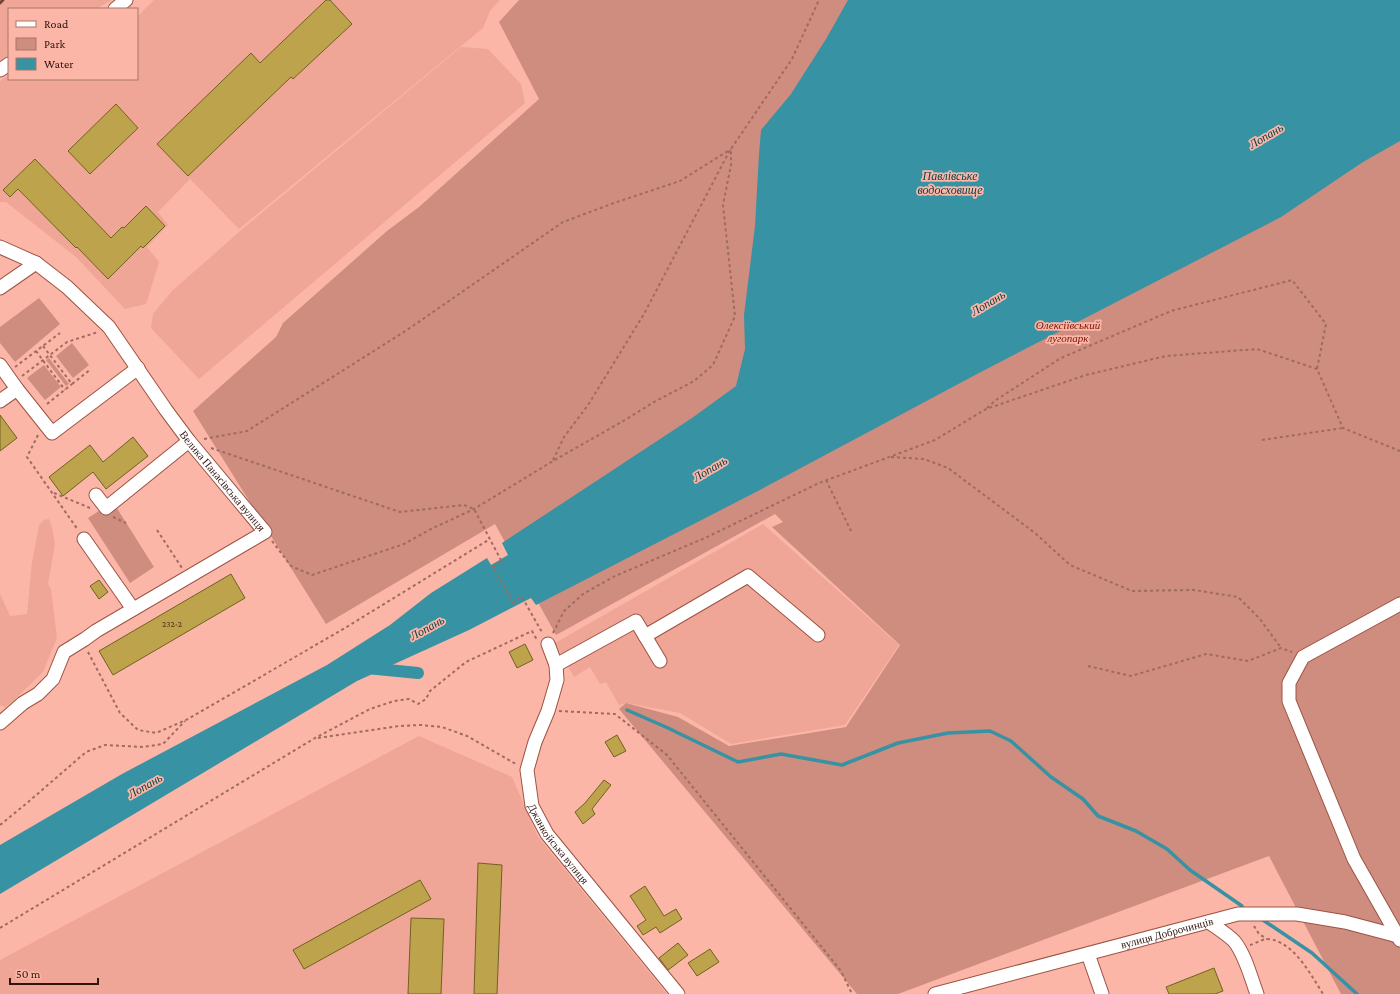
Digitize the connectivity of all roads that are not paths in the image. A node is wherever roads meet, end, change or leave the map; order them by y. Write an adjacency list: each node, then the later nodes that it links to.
1 (126, 0): 2 (street)
2 (116, 8)
3 (0, 247): 4 (street, Велика Панасівська вулиця)
4 (36, 263): 5 (street); 6 (street, Велика Панасівська вулиця)
5 (0, 288)
6 (138, 368): 7 (street); 9 (street, Велика Панасівська вулиця)
7 (9, 378): 8 (street)
8 (0, 401)
9 (189, 441): 10 (street); 13 (street, Велика Панасівська вулиця)
10 (96, 495)
11 (84, 539): 13 (street)
12 (1400, 604): 21 (street)
13 (133, 609): 19 (street, Велика Панасівська вулиця)
14 (818, 635): 15 (street)
15 (645, 636): 17 (street); 18 (street)
16 (548, 644): 18 (street)
17 (660, 662)
18 (556, 665): 24 (street, Джанкойська вулиця)
19 (0, 723)
20 (1209, 922): 21 (street, вулиця Доброчинців); 22 (street, вулиця Доброчинців); 27 (street)
21 (1399, 938)
22 (1088, 954): 23 (street, вулиця Доброчинців); 26 (street)
23 (969, 990): 25 (street, вулиця Доброчинців)
24 (678, 994)
25 (935, 994)
26 (1102, 994)
27 (1257, 994)

